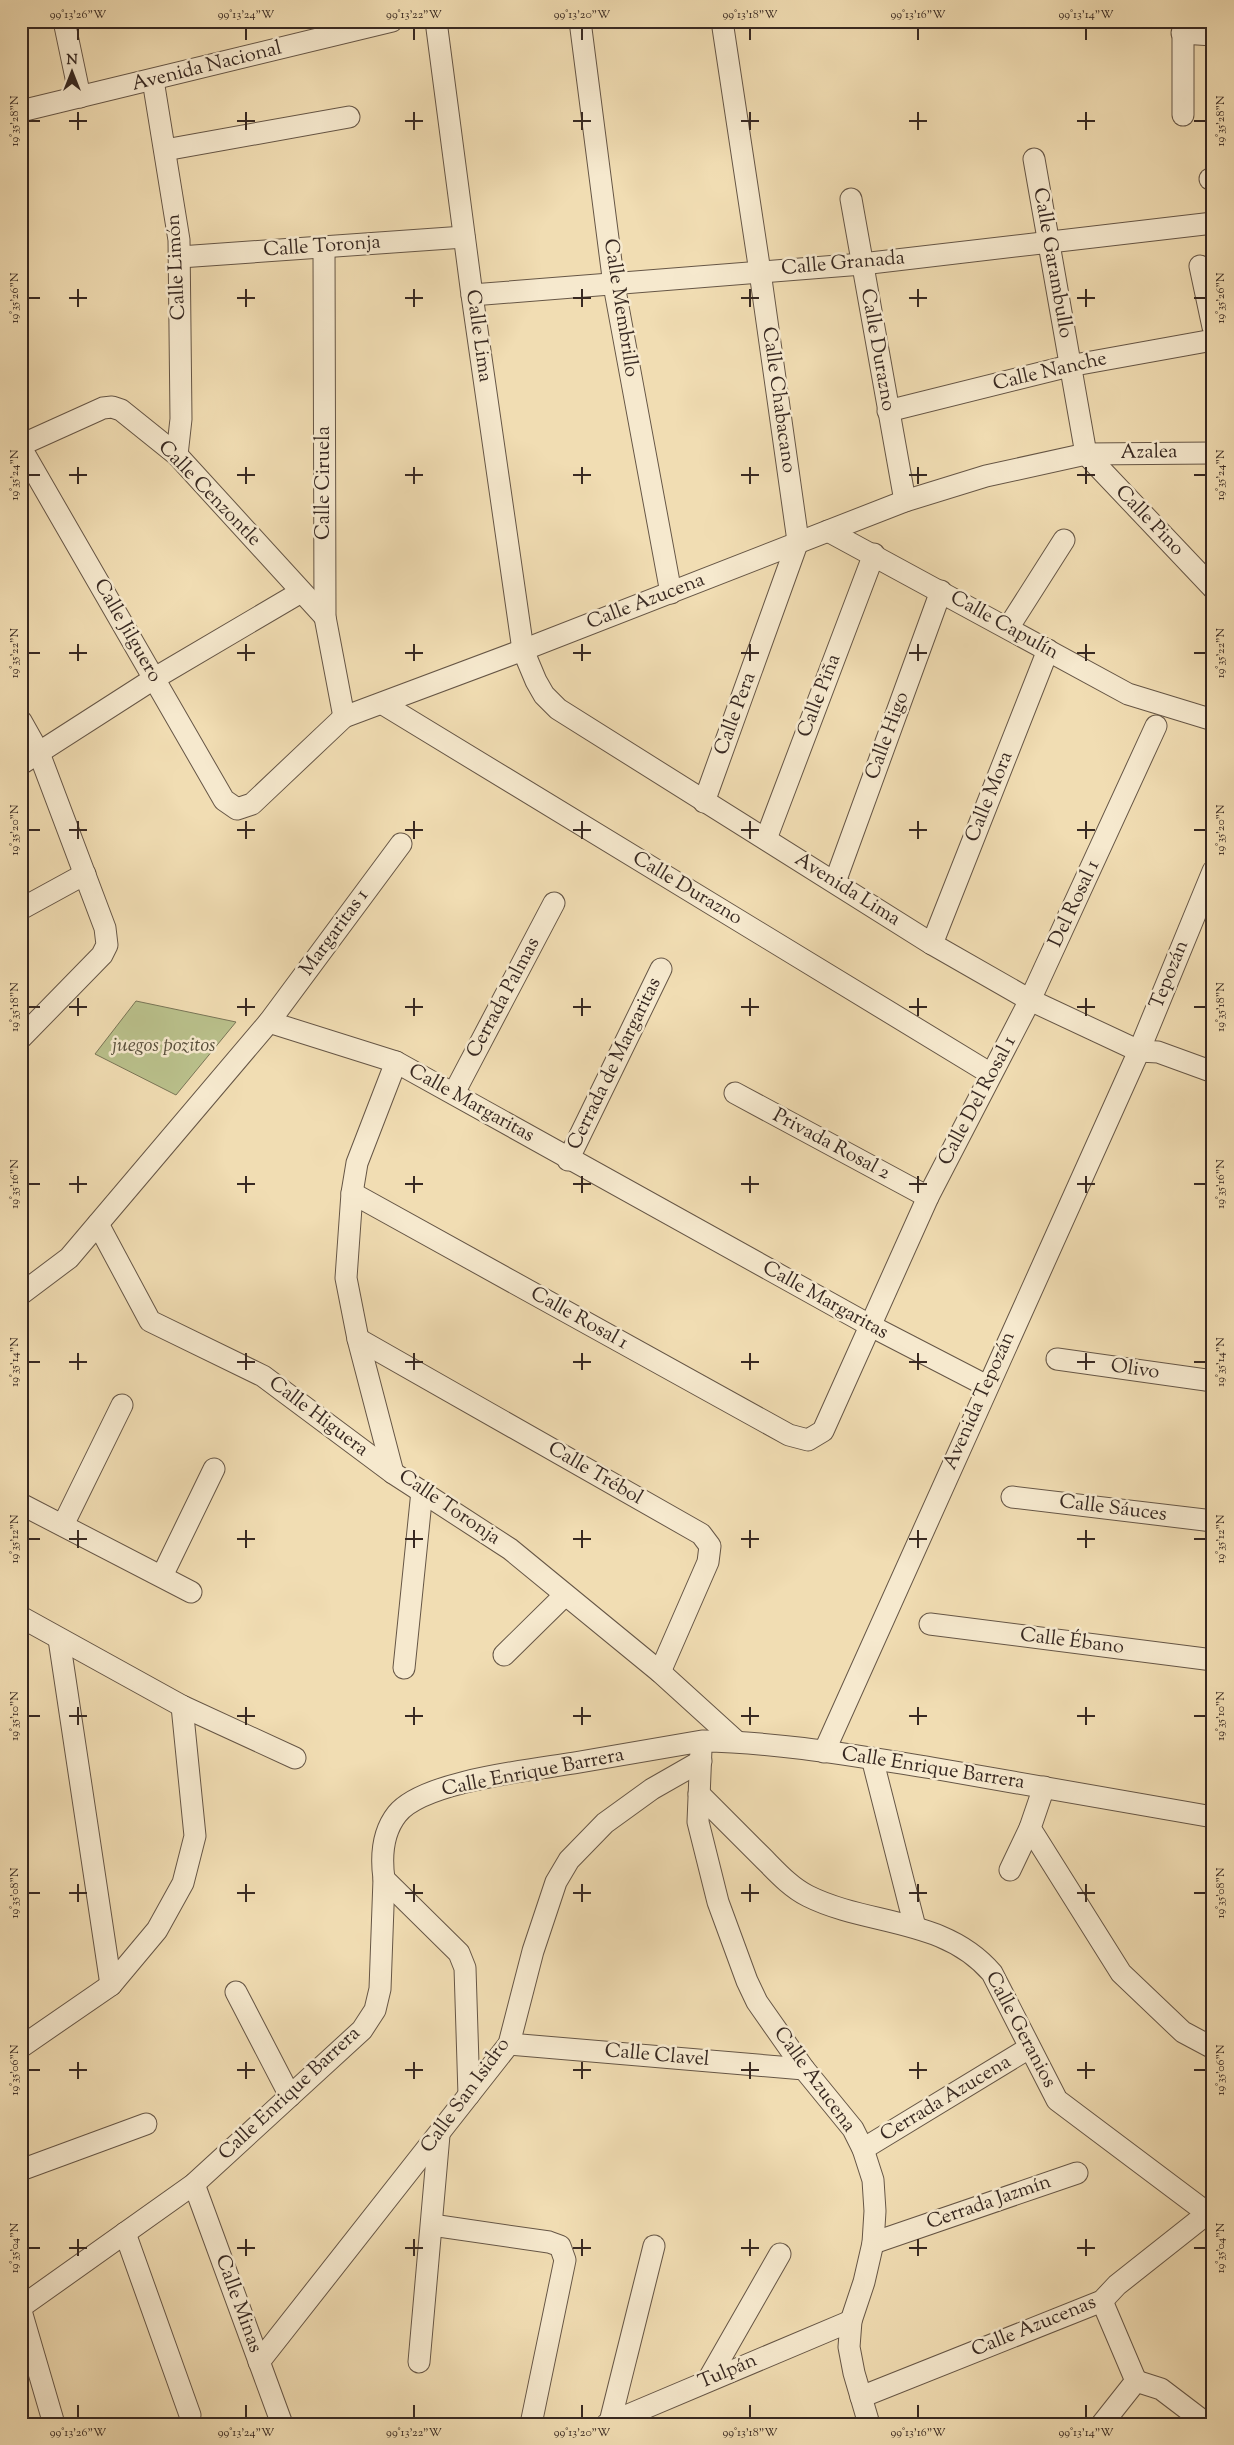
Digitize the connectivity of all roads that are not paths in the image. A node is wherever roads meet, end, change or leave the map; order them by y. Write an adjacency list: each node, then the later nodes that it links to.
1 (64, 21): 9 (street)
2 (392, 21): 8 (street, Avenida Nacional)
3 (436, 21): 17 (street, Calle Lima)
4 (580, 21): 24 (street, Calle Membrillo)
5 (722, 21): 23 (street, Calle Chabacano)
6 (1182, 27): 7 (street); 11 (street)
7 (1213, 35)
8 (153, 80): 9 (street, Avenida Nacional); 13 (street, Calle Limón)
9 (80, 97): 10 (street, Avenida Nacional)
10 (21, 111)
11 (1183, 115)
12 (349, 117): 13 (street)
13 (164, 150): 20 (street, Calle Limón)
14 (1034, 159): 18 (street, Calle Garambullo)
15 (851, 199): 21 (street, Calle Durazno)
16 (1213, 223): 18 (street, Calle Granada)
17 (464, 237): 19 (street, Calle Toronja); 25 (street, Calle Lima)
18 (1050, 243): 21 (street, Calle Granada); 28 (street, Calle Garambullo)
19 (324, 247): 20 (street, Calle Toronja); 43 (street, Calle Ciruela)
20 (180, 257): 33 (street, Calle Limón)
21 (862, 264): 23 (street, Calle Granada); 29 (street, Calle Durazno)
22 (1200, 266): 26 (street)
23 (760, 272): 24 (street, Calle Granada); 37 (street, Calle Chabacano)
24 (614, 285): 25 (street, Calle Granada); 42 (street, Calle Membrillo)
25 (472, 295): 45 (street, Calle Lima)
26 (1213, 328)
27 (1213, 340): 28 (street, Calle Nanche)
28 (1069, 366): 29 (street, Calle Nanche); 32 (street, Calle Garambullo)
29 (888, 411): 34 (street, Calle Durazno)
30 (21, 447): 33 (street, Calle Cenzontle); 47 (street, Calle Jilguero)
31 (1213, 452): 32 (street, Azalea)
32 (1086, 454): 34 (street, Calle Azucena); 39 (street, Calle Pino)
33 (177, 455): 41 (street, Calle Cenzontle)
34 (905, 501): 35 (street, Calle Azucena)
35 (828, 531): 37 (street, Calle Azucena); 38 (street, Calle Capulín)
36 (1064, 540): 44 (street)
37 (798, 541): 42 (street, Calle Azucena); 54 (street, Calle Pera)
38 (874, 554): 40 (street, Calle Capulín); 56 (street, Calle Piña)
39 (1213, 588)
40 (941, 591): 44 (street, Calle Capulín); 60 (street, Calle Higo)
41 (301, 592): 43 (street, Calle Cenzontle); 47 (street)
42 (671, 593): 45 (street, Calle Azucena)
43 (325, 617): 49 (street, Calle Ciruela)
44 (1008, 628): 46 (street, Calle Capulín)
45 (523, 650): 48 (street, Calle Azucena); 54 (street, Avenida Lima)
46 (1048, 650): 50 (street, Calle Capulín); 63 (street, Calle Mora)
47 (154, 678): 53 (street); 55 (street, Calle Jilguero)
48 (383, 704): 49 (street, Calle Azucena); 71 (street, Calle Durazno)
49 (344, 717): 55 (street, Calle Azucena)
50 (1213, 720)
51 (21, 721): 53 (street)
52 (1156, 726): 65 (street, Del Rosal 1)
53 (30, 759): 59 (street)
54 (704, 802): 56 (street, Avenida Lima)
55 (237, 809)
56 (766, 839): 60 (street, Avenida Lima)
57 (401, 844): 66 (street, Margaritas 1)
58 (1213, 871): 68 (street, Tepozán)
59 (85, 874): 62 (street); 67 (street)
60 (834, 882): 63 (street, Avenida Lima)
61 (554, 902): 72 (street, Cerrada Palmas)
62 (21, 909)
63 (932, 944): 65 (street, Avenida Lima)
64 (661, 969): 74 (street, Cerrada de Margaritas)
65 (1030, 1000): 68 (street, Avenida Lima); 71 (street, Calle Del Rosal 1)
66 (268, 1022): 69 (street, Calle Margaritas); 77 (street)
67 (21, 1038)
68 (1139, 1050): 70 (street, Avenida Lima); 83 (street, Avenida Tepozán)
69 (396, 1062): 72 (street, Calle Margaritas); 75 (street, Calle Toronja)
70 (1213, 1072)
71 (992, 1074): 76 (street, Calle Del Rosal 1)
72 (454, 1093): 74 (street, Calle Margaritas)
73 (735, 1093): 76 (street, Privada Rosal 2)
74 (568, 1160): 79 (street, Calle Margaritas)
75 (352, 1194): 80 (street, Calle Toronja); 85 (street, Calle Rosal 1)
76 (928, 1197): 79 (street, Calle Del Rosal 1)
77 (98, 1224): 78 (street); 87 (street, Calle Higuera)
78 (21, 1294)
79 (870, 1326): 83 (street, Calle Margaritas); 85 (street, Calle Del Rosal 1)
80 (358, 1339): 87 (street, Calle Toronja); 102 (street, Calle Trébol)
81 (1057, 1359): 82 (street, Olivo)
82 (1213, 1381)
83 (987, 1386): 106 (street, Avenida Tepozán)
84 (122, 1405): 92 (street)
85 (808, 1440)
86 (214, 1469): 93 (street)
87 (393, 1473): 88 (street, Calle Toronja)
88 (422, 1491): 95 (street, Calle Toronja); 101 (street)
89 (1012, 1497): 91 (street, Calle Sáuces)
90 (21, 1504): 92 (street)
91 (1213, 1521)
92 (63, 1525): 93 (street)
93 (162, 1576): 94 (street)
94 (191, 1592)
95 (566, 1595): 99 (street); 102 (street, Calle Toronja)
96 (21, 1617): 98 (street)
97 (930, 1624): 100 (street, Calle Ébano)
98 (59, 1639): 103 (street); 116 (street)
99 (504, 1655)
100 (1213, 1660)
101 (404, 1668)
102 (660, 1672): 104 (street, Calle Toronja)
103 (182, 1706): 107 (street); 116 (street)
104 (736, 1741): 105 (street, Calle Enrique Barrera); 106 (street, Calle Enrique Barrera)
105 (701, 1751): 110 (street, Calle Azucena); 114 (street, Calle Enrique Barrera); 118 (street, Calle San Isidro)
106 (824, 1752): 108 (street, Calle Enrique Barrera)
107 (296, 1758)
108 (872, 1758): 109 (street, Calle Enrique Barrera); 115 (street)
109 (1044, 1787): 111 (street, Calle Enrique Barrera); 112 (street)
110 (699, 1794): 115 (street, Calle Geranios); 122 (street, Calle Azucena)
111 (1213, 1817)
112 (1030, 1828): 113 (street); 121 (street)
113 (1010, 1870)
114 (384, 1879): 123 (street); 124 (street, Calle Enrique Barrera)
115 (915, 1927): 120 (street, Calle Geranios)
116 (111, 1985): 119 (street)
117 (236, 1992): 124 (street)
118 (509, 2044): 122 (street, Calle Clavel); 123 (street, Calle San Isidro)
119 (21, 2047)
120 (1029, 2048): 127 (street, Cerrada Azucena); 131 (street, Calle Geranios)
121 (1213, 2048)
122 (804, 2069): 127 (street, Calle Azucena)
123 (469, 2095): 126 (street, Calle San Isidro)
124 (290, 2096): 130 (street, Calle Enrique Barrera)
125 (146, 2124): 128 (street)
126 (439, 2135): 132 (street); 141 (street, Calle San Isidro)
127 (863, 2149): 134 (street, Calle Azucena)
128 (21, 2170)
129 (1077, 2173): 134 (street, Cerrada Jazmín)
130 (194, 2184): 133 (street, Calle Enrique Barrera); 141 (street, Calle Minas)
131 (1209, 2211): 137 (street, Calle Azucenas)
132 (432, 2224): 142 (street); 150 (street)
133 (125, 2233): 138 (street, Calle Enrique Barrera); 146 (street)
134 (873, 2243): 140 (street, Calle Azucena)
135 (654, 2246): 147 (street)
136 (780, 2254): 143 (street)
137 (1102, 2301): 144 (street); 145 (street, Calle Azucenas)
138 (21, 2308)
139 (21, 2311): 148 (street)
140 (851, 2321): 143 (street, Tulpán); 145 (street, Calle Azucena)
141 (260, 2362): 149 (street, Calle Minas)
142 (419, 2362)
143 (708, 2380): 147 (street, Tulpán)
144 (1136, 2381): 152 (street); 153 (street)
145 (861, 2397): 151 (street, Calle Azucena)
146 (190, 2415)
147 (608, 2423)
148 (54, 2424)
149 (282, 2424)
150 (531, 2424)
151 (869, 2424)
152 (1102, 2424)
153 (1207, 2424)

